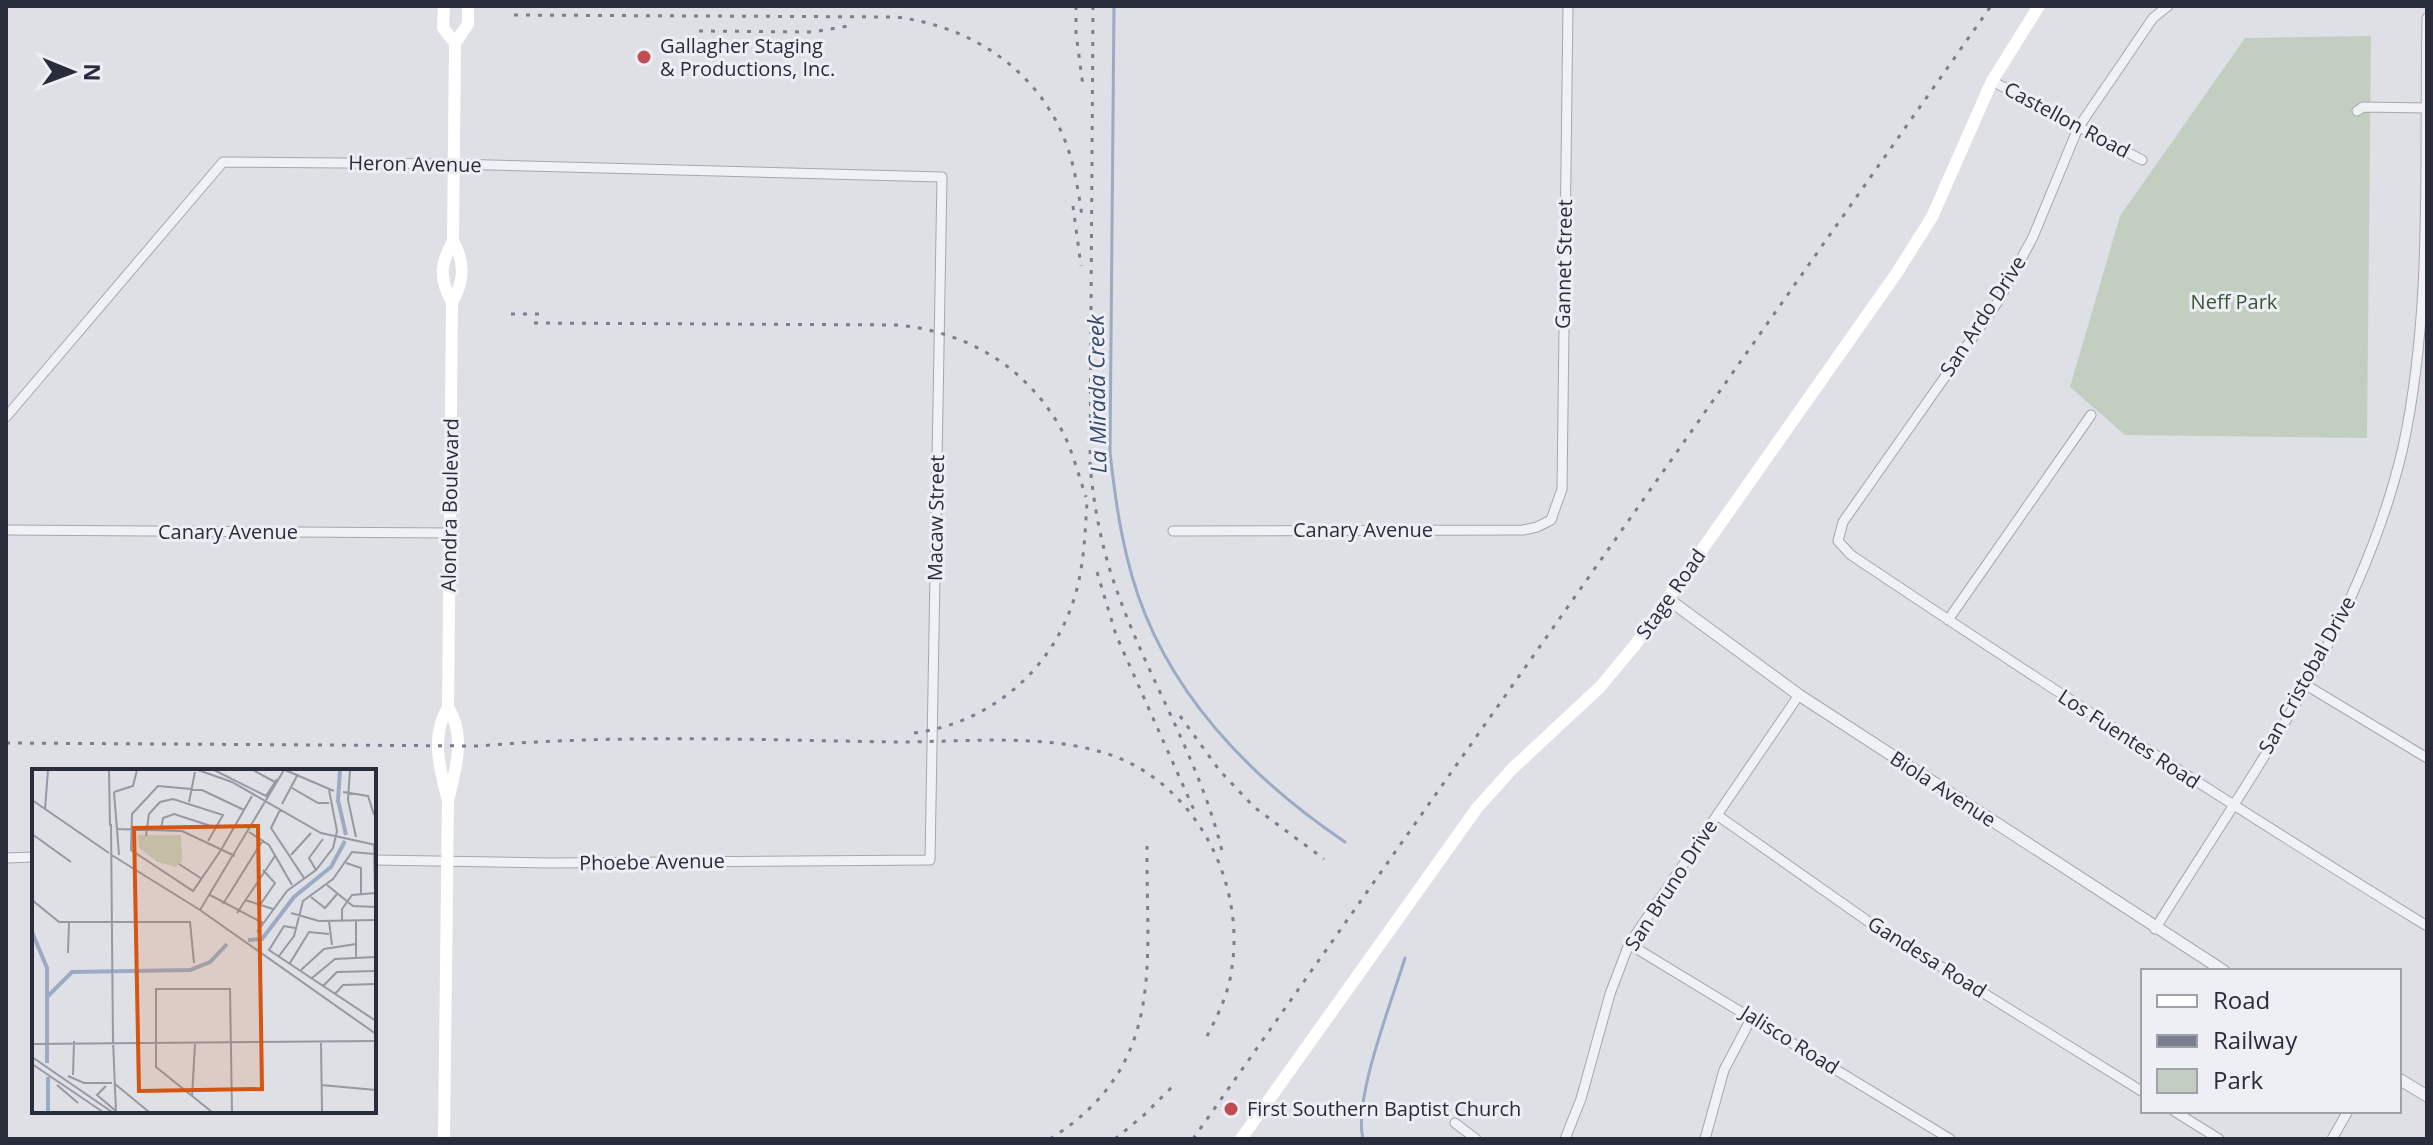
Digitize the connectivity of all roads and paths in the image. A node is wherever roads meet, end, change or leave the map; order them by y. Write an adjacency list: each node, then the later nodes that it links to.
1 (444, 6): 7 (main road, Alondra Boulevard)
2 (468, 6): 7 (main road, Alondra Boulevard)
3 (1568, 6): 20 (street, Gannet Street)
4 (2039, 6): 8 (main road, Stage Road)
5 (2168, 6): 11 (street, San Ardo Drive)
6 (2427, 18): 9 (street, San Cristobal Drive)
7 (455, 43): 13 (main road, Alondra Boulevard)
8 (1992, 81): 11 (street, Castellon Road); 25 (main road, Stage Road)
9 (2426, 108): 10 (street); 16 (street, San Cristobal Drive)
10 (2357, 111)
11 (2078, 128): 12 (street, Castellon Road); 24 (street, San Ardo Drive)
12 (2142, 160)
13 (454, 164): 14 (street, Heron Avenue); 15 (main road, Alondra Boulevard); 19 (street, Heron Avenue)
14 (942, 177): 36 (street, Macaw Street)
15 (453, 241): 17 (main road, Alondra Boulevard); 17 (main road, Alondra Boulevard)
16 (2426, 248): 27 (street, San Cristobal Drive)
17 (452, 302): 23 (main road, Alondra Boulevard)
18 (2091, 415): 26 (street)
19 (6, 417)
20 (1551, 520): 22 (street, Canary Avenue)
21 (6, 530): 23 (street, Canary Avenue)
22 (1173, 531)
23 (450, 533): 35 (main road, Alondra Boulevard)
24 (1838, 541): 26 (street, Los Fuentes Road)
25 (1668, 599): 28 (street, Biola Avenue); 49 (main road, Stage Road)
26 (1948, 620): 30 (street, Los Fuentes Road)
27 (2306, 685): 29 (street); 30 (street, San Cristobal Drive)
28 (1799, 695): 31 (street, San Bruno Drive); 38 (street, Biola Avenue)
29 (2425, 753)
30 (2232, 805): 37 (street, Los Fuentes Road); 38 (street, San Cristobal Drive)
31 (1717, 815): 39 (street, San Bruno Drive); 43 (street, Gandesa Road)
32 (32, 857): 33 (street)
33 (6, 858)
34 (376, 860): 35 (street, Phoebe Avenue)
35 (447, 860): 36 (street, Phoebe Avenue); 48 (main road, Alondra Boulevard)
36 (930, 860)
37 (2427, 926)
38 (2155, 929): 40 (street, Biola Avenue)
39 (1629, 944): 41 (street, Jalisco Road); 51 (street, San Bruno Drive)
40 (2221, 969)
41 (1752, 1017): 52 (street); 53 (street, Jalisco Road)
42 (2401, 1080): 44 (street)
43 (2141, 1091)
44 (2427, 1096)
45 (2177, 1113): 54 (street)
46 (2347, 1113): 55 (street)
47 (1455, 1123): 50 (street)
48 (444, 1139)
49 (1241, 1139)
50 (1476, 1139)
51 (1565, 1139)
52 (1705, 1139)
53 (1950, 1139)
54 (2219, 1139)
55 (2332, 1139)

